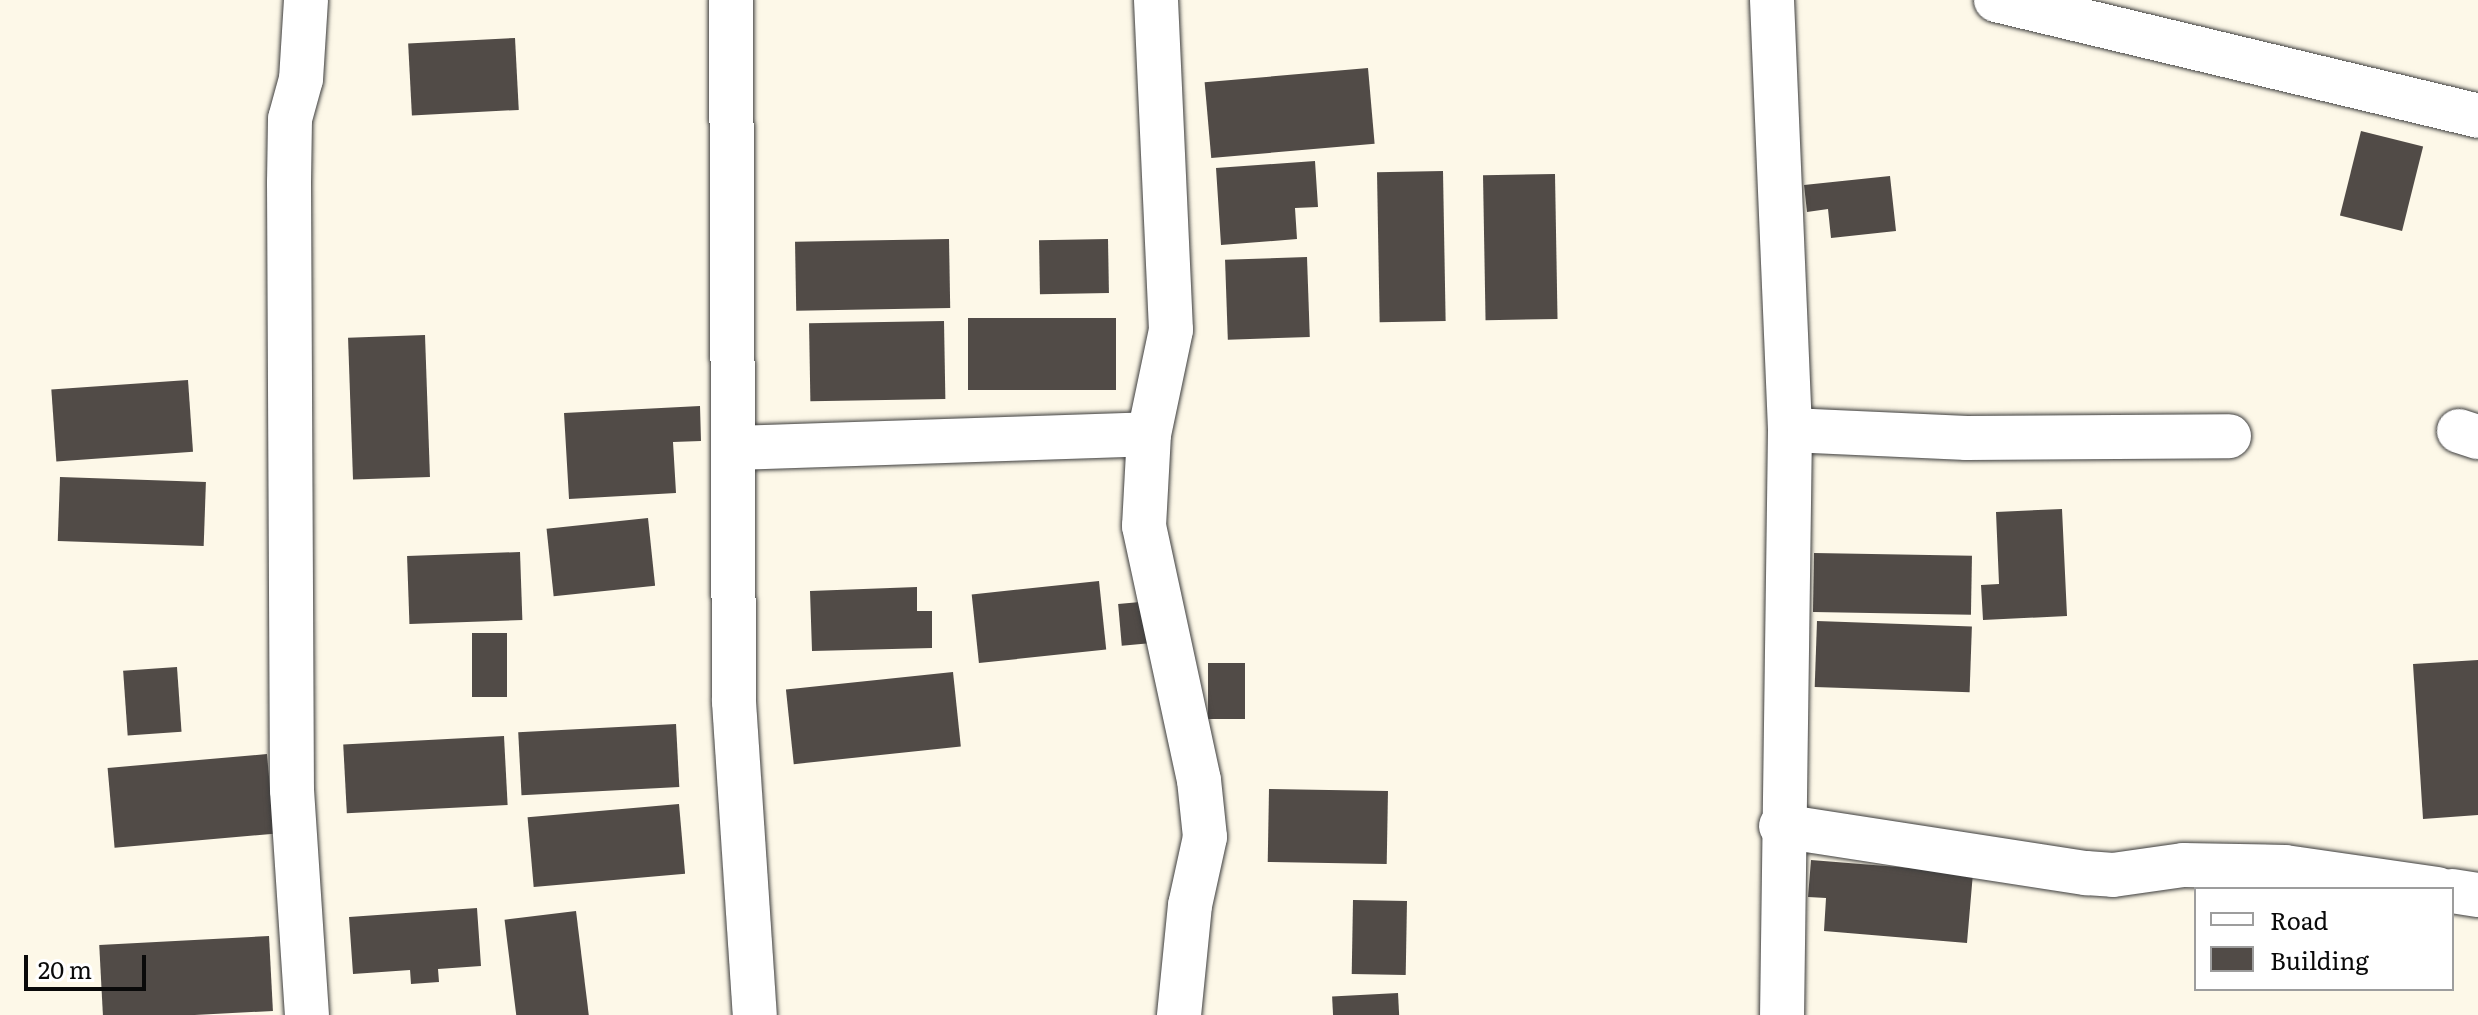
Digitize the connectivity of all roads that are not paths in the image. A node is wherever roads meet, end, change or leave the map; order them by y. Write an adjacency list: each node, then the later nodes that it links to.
1 (306, 0): 15 (street)
2 (731, 0): 10 (street)
3 (1156, 0): 8 (street)
4 (1772, 0): 7 (street)
5 (1996, 0): 6 (street)
6 (2478, 116)
7 (1790, 430): 9 (street); 11 (street)
8 (1149, 434): 10 (street); 17 (street)
9 (2229, 436)
10 (734, 448): 16 (street)
11 (1781, 826): 12 (street); 18 (street)
12 (2423, 887)
13 (2454, 891): 14 (street)
14 (2478, 895)
15 (307, 1015)
16 (755, 1015)
17 (1179, 1015)
18 (1782, 1015)

